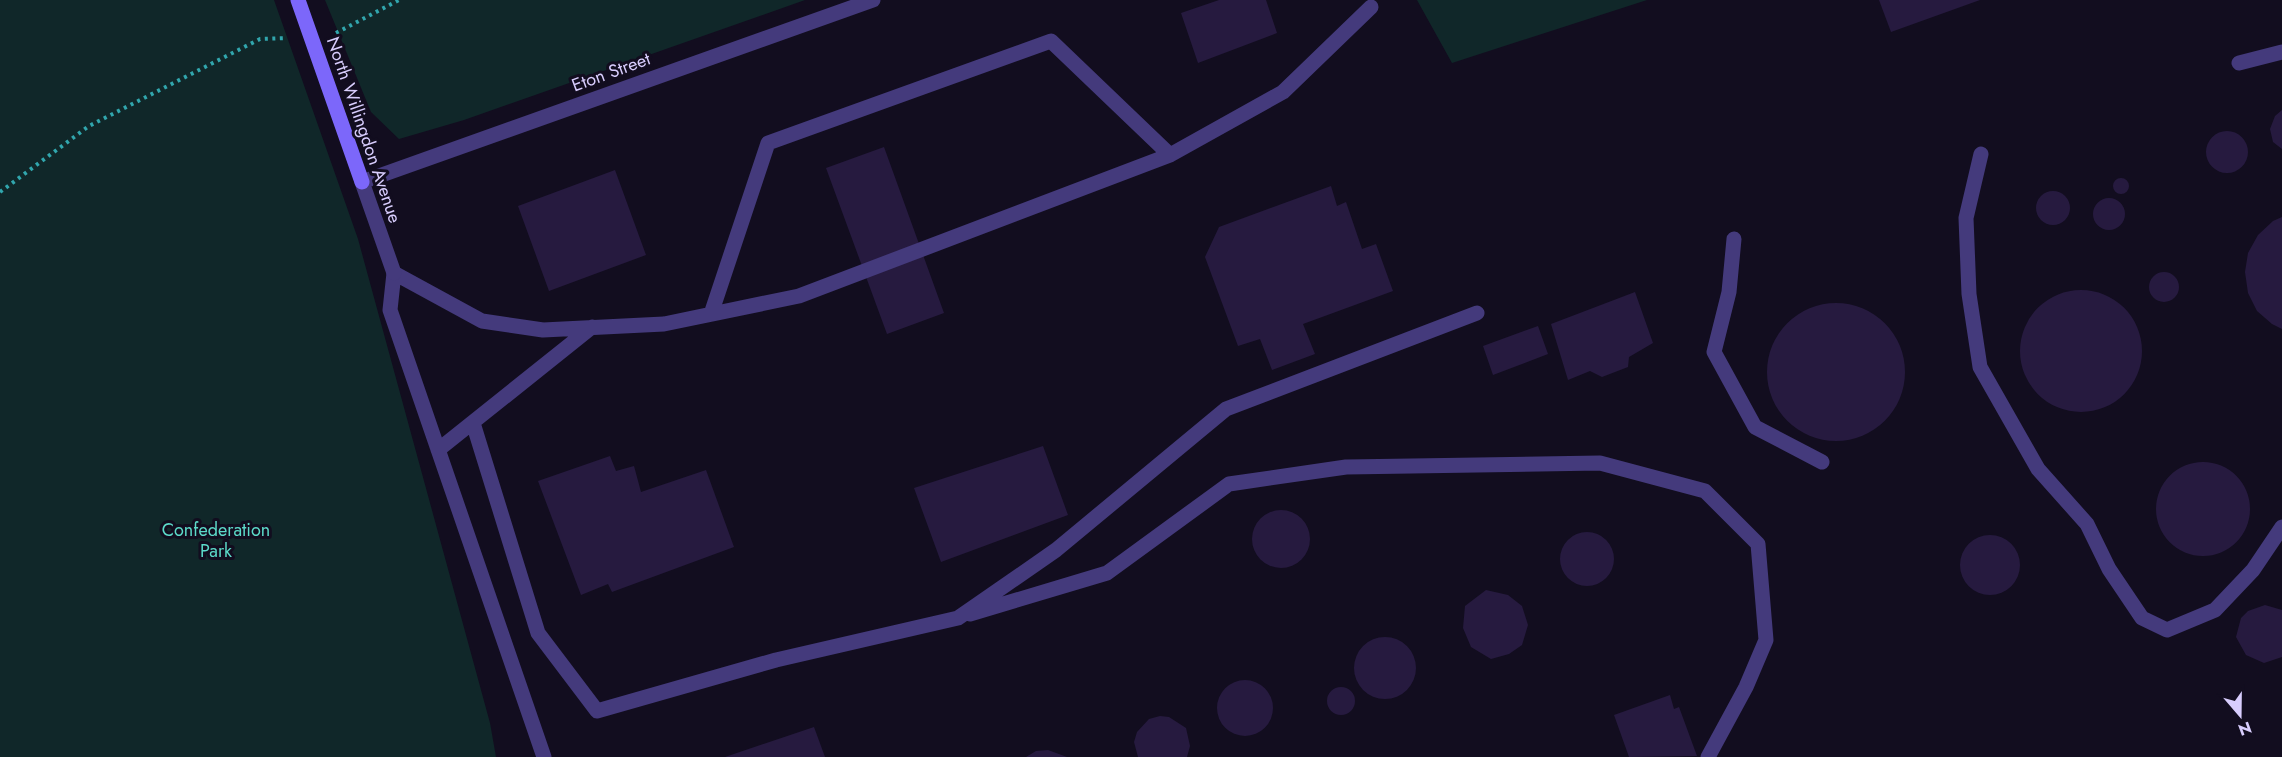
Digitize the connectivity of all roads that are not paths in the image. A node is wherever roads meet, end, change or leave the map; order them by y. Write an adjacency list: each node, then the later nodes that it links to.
1 (298, 0): 8 (street, North Willingdon Avenue)
2 (873, 0): 8 (street, Eton Street)
3 (1371, 7): 7 (street)
4 (2282, 52): 5 (street)
5 (2239, 63)
6 (1981, 154): 17 (street)
7 (1170, 155): 12 (street); 12 (street)
8 (362, 182): 10 (street, North Willingdon Avenue)
9 (1734, 239): 16 (street)
10 (394, 273): 13 (street); 15 (street)
11 (1477, 313): 18 (street)
12 (711, 314): 13 (street)
13 (592, 327): 14 (street)
14 (473, 423): 15 (street); 18 (street)
15 (438, 450): 19 (street)
16 (1822, 462)
17 (2282, 526)
18 (957, 618): 20 (street)
19 (544, 757)
20 (1708, 757)

